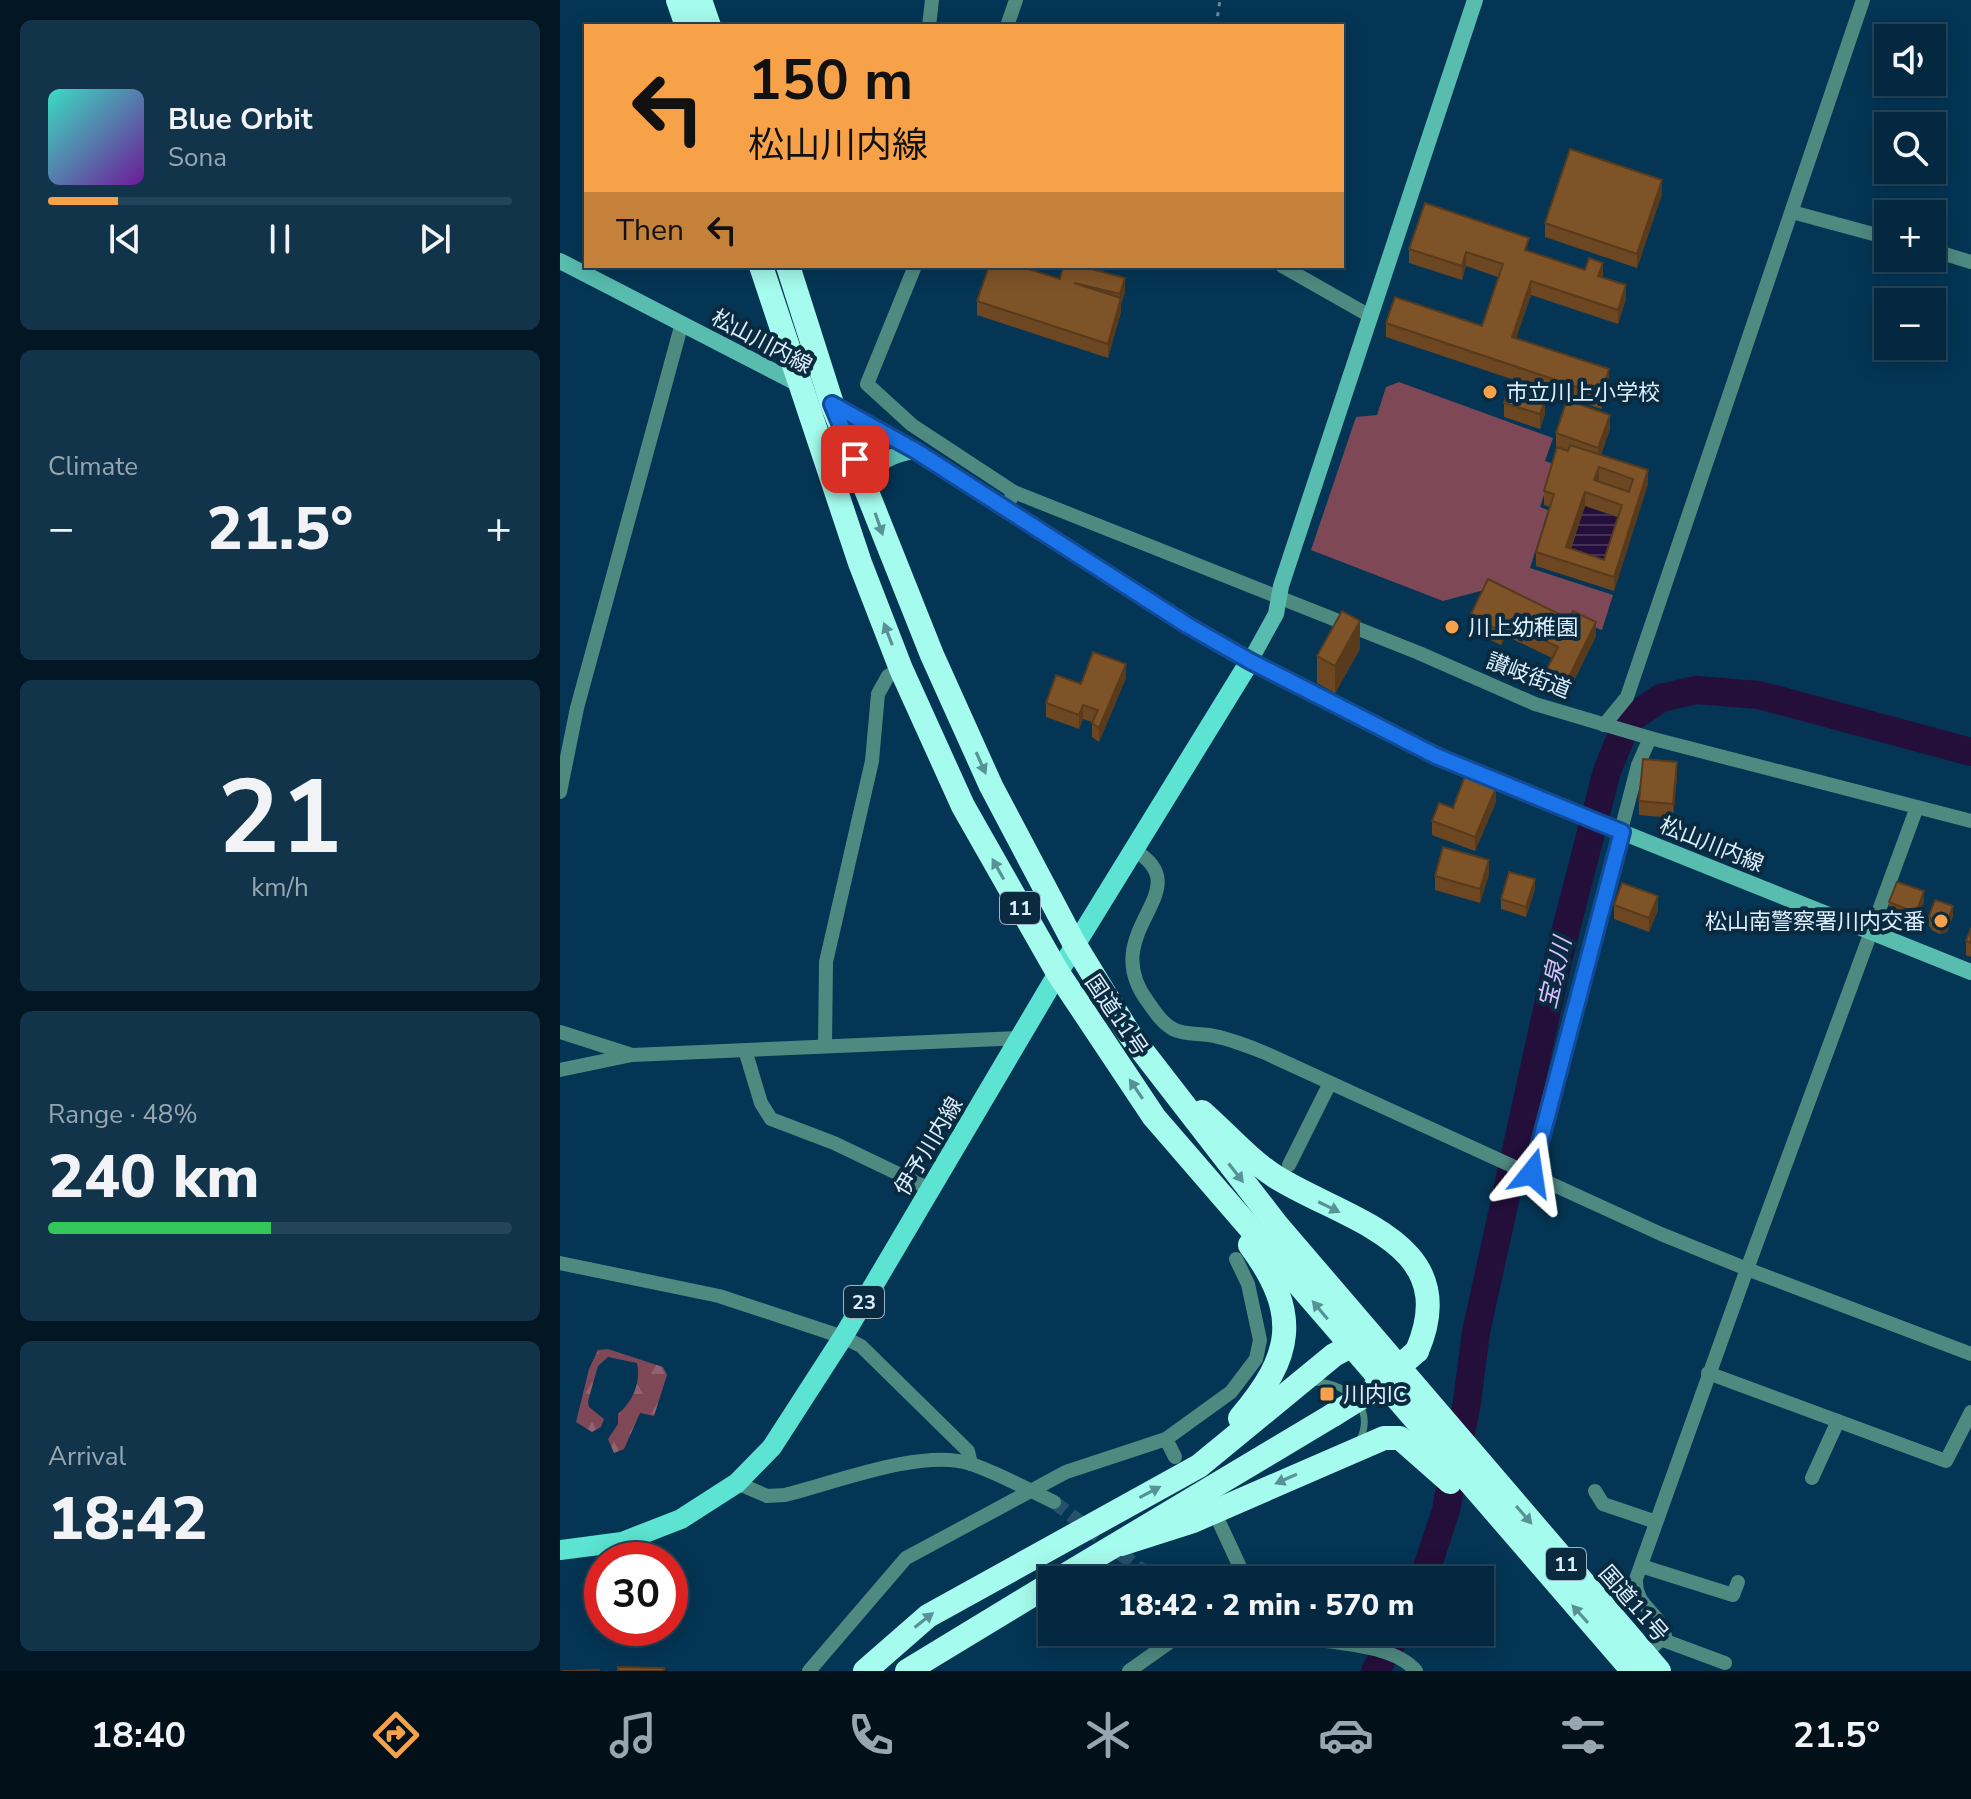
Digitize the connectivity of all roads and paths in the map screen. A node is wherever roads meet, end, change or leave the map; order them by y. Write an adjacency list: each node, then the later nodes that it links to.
1 (678, 0): 8 (highway)
2 (700, 0): 9 (highway)
3 (932, 0): 10 (street)
4 (1016, 0): 11 (street)
5 (1220, 0): 12 (path)
6 (1475, 0): 22 (main road)
7 (1863, 0): 13 (street)
8 (686, 24)
9 (708, 24)
10 (929, 24)
11 (1008, 24)
12 (1216, 24)
13 (1792, 212): 14 (street); 33 (street)
14 (1874, 234)
15 (1946, 254): 17 (street)
16 (560, 261): 23 (main road, 松山川内線)
17 (1971, 262)
18 (762, 268): 24 (highway, 国道11号 / 11)
19 (789, 268): 25 (highway, 国道11号 / 11)
20 (914, 268): 28 (street, 讃岐街道)
21 (1286, 268): 22 (street)
22 (1370, 316): 30 (main road)
23 (682, 323): 24 (main road, 松山川内線); 35 (street)
24 (800, 384): 25 (main road, 松山川内線); 32 (highway, 国道11号 / 11, one-way to 24)
25 (832, 404): 26 (main road, 松山川内線); 27 (highway, 国道11号 / 11)
26 (916, 451): 27 (main road); 29 (main road, 松山川内線)
27 (866, 486): 41 (highway, 国道11号 / 11, one-way to 41)
28 (1014, 492): 29 (street); 30 (street, 讃岐街道)
29 (1006, 508): 31 (main road, 松山川内線)
30 (1279, 597): 31 (main road); 33 (street, 讃岐街道)
31 (1250, 661): 38 (main road, 松山川内線); 39 (main road, 伊予川内線 / 23)
32 (901, 669): 43 (highway, 国道11号 / 11, one-way to 32); 46 (street)
33 (1607, 726): 34 (street, 讃岐街道)
34 (1648, 737): 36 (street, 讃岐街道); 38 (street)
35 (560, 792)
36 (1917, 807): 37 (street, 讃岐街道); 40 (street)
37 (1971, 821)
38 (1618, 830): 40 (main road, 松山川内線); 54 (street)
39 (1134, 850): 41 (main road, 伊予川内線 / 23); 50 (street)
40 (1873, 932): 42 (main road, 松山川内線); 58 (street)
41 (1075, 945): 43 (main road, 伊予川内線 / 23); 51 (highway, 国道11号 / 11)
42 (1971, 972)
43 (1058, 973): 45 (main road, 伊予川内線 / 23); 52 (highway, 国道11号 / 11, one-way to 43)
44 (560, 1032): 48 (street)
45 (1021, 1038): 46 (street); 55 (main road, 伊予川内線 / 23)
46 (825, 1044): 47 (street)
47 (745, 1050): 48 (street); 55 (street)
48 (632, 1055): 49 (street)
49 (560, 1070)
50 (1330, 1083): 53 (street); 54 (street)
51 (1176, 1096): 62 (highway, 国道11号 / 11, one-way to 62); 80 (highway, one-way to 80, bridge)
52 (1154, 1117): 60 (highway, 国道11号 / 11, one-way to 52); 72 (highway)
53 (1289, 1165)
54 (1530, 1172): 58 (street)
55 (930, 1189): 59 (main road, 伊予川内線 / 23)
56 (1236, 1259): 67 (street)
57 (560, 1263): 59 (street)
58 (1747, 1269): 61 (street); 63 (street)
59 (843, 1337): 70 (street); 74 (main road, 伊予川内線 / 23)
60 (1351, 1346): 62 (highway); 64 (highway); 71 (highway, 国道11号 / 11)
61 (1971, 1354)
62 (1389, 1358): 89 (highway, 国道11号 / 11, one-way to 89)
63 (1708, 1373): 66 (street); 78 (street)
64 (1297, 1385): 68 (lane); 72 (highway)
65 (1971, 1412): 66 (street)
66 (1838, 1421): 73 (street)
67 (1166, 1439): 69 (street); 75 (street)
68 (1357, 1447): 71 (highway); 80 (highway, one-way to 80)
69 (1175, 1457)
70 (971, 1464): 74 (street); 75 (street)
71 (1443, 1464): 89 (highway, 国道11号 / 11, one-way to 71)
72 (1199, 1466): 93 (highway, one-way to 72)
73 (1812, 1478)
74 (737, 1483): 81 (main road, 伊予川内線 / 23)
75 (1029, 1490): 77 (street); 92 (street)
76 (1595, 1491): 78 (street)
77 (1054, 1502)
78 (1656, 1522): 84 (street)
79 (1220, 1524): 83 (street)
80 (1121, 1544): 82 (highway)
81 (560, 1550)
82 (1081, 1566)
83 (1240, 1566)
84 (1641, 1566): 85 (street); 89 (street)
85 (1738, 1582)
86 (1038, 1591): 91 (highway)
87 (1164, 1646): 94 (street)
88 (1354, 1646): 95 (street)
89 (1642, 1662): 90 (street)
90 (1725, 1663)
91 (913, 1668)
92 (809, 1671)
93 (865, 1671)
94 (1129, 1671)
95 (1416, 1671)

